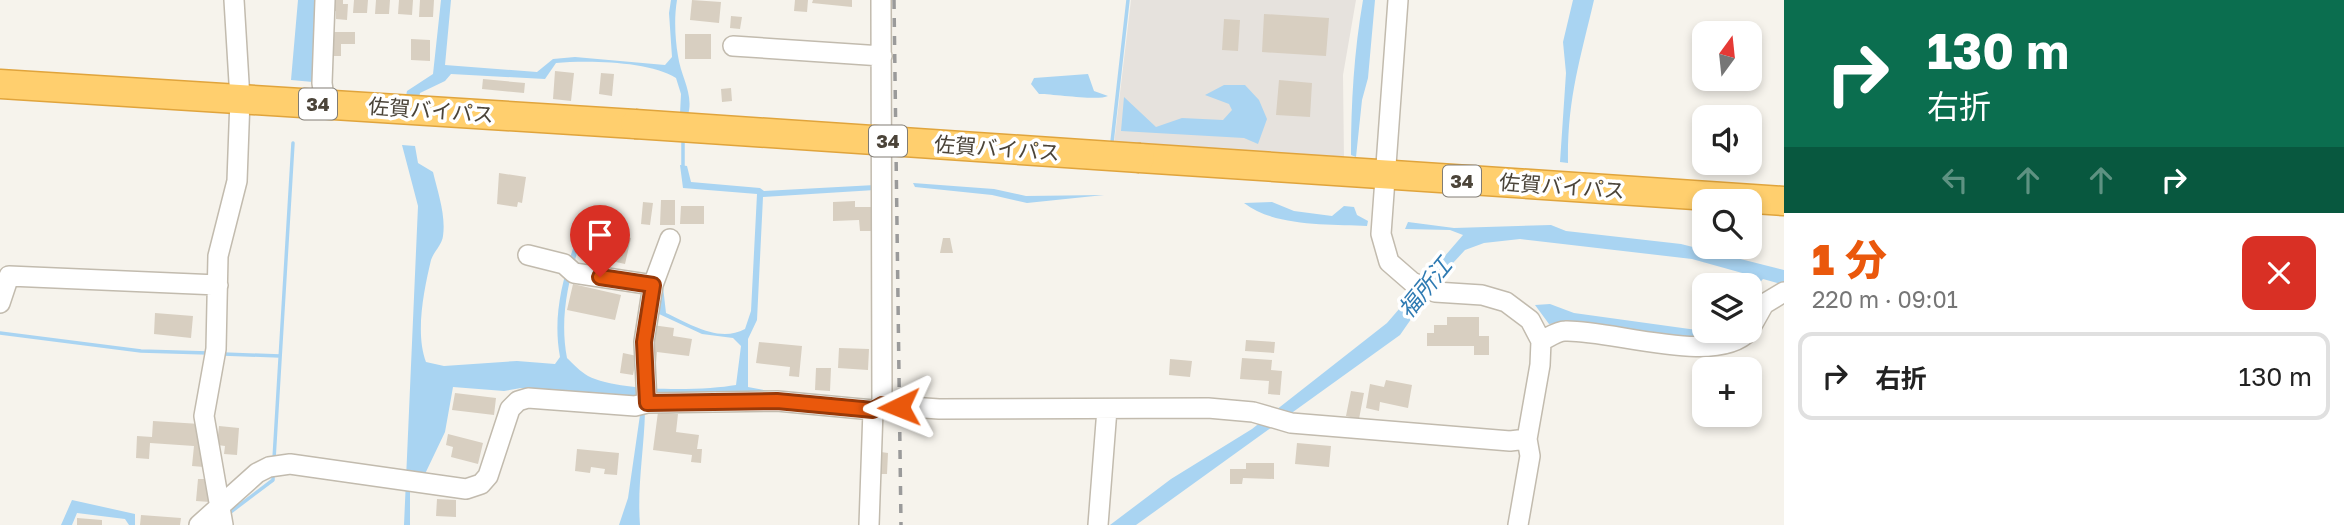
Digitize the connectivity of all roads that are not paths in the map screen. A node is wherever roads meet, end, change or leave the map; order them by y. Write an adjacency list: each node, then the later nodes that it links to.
1 (234, 0): 10 (street)
2 (325, 0): 9 (street)
3 (881, 0): 6 (street)
4 (1398, 0): 12 (street)
5 (733, 46): 6 (street)
6 (882, 56): 27 (street)
7 (0, 84): 10 (highway, 佐賀バイパス / 34)
8 (0, 102): 10 (highway, 佐賀バイパス / 34)
9 (325, 104): 10 (highway, 佐賀バイパス / 34); 11 (highway, 佐賀バイパス / 34)
10 (240, 108): 11 (highway, 佐賀バイパス / 34); 19 (street)
11 (634, 133): 12 (highway, 佐賀バイパス / 34)
12 (1384, 185): 13 (highway, 佐賀バイパス / 34); 14 (highway, 佐賀バイパス / 34); 24 (street)
13 (1784, 201)
14 (1692, 213)
15 (1762, 217): 16 (highway)
16 (1784, 219)
17 (670, 239): 20 (street)
18 (528, 255): 20 (street)
19 (218, 285): 22 (street); 30 (street)
20 (653, 285): 26 (street)
21 (1784, 292): 23 (street)
22 (0, 303)
23 (1762, 307)
24 (1541, 341): 25 (street); 29 (street)
25 (1730, 343)
26 (643, 399): 27 (street); 30 (street)
27 (877, 407): 28 (street); 32 (street)
28 (1107, 409): 29 (street); 33 (street)
29 (1527, 439): 34 (street)
30 (223, 519): 31 (street)
31 (199, 525)
32 (869, 525)
33 (1098, 525)
34 (1518, 525)

